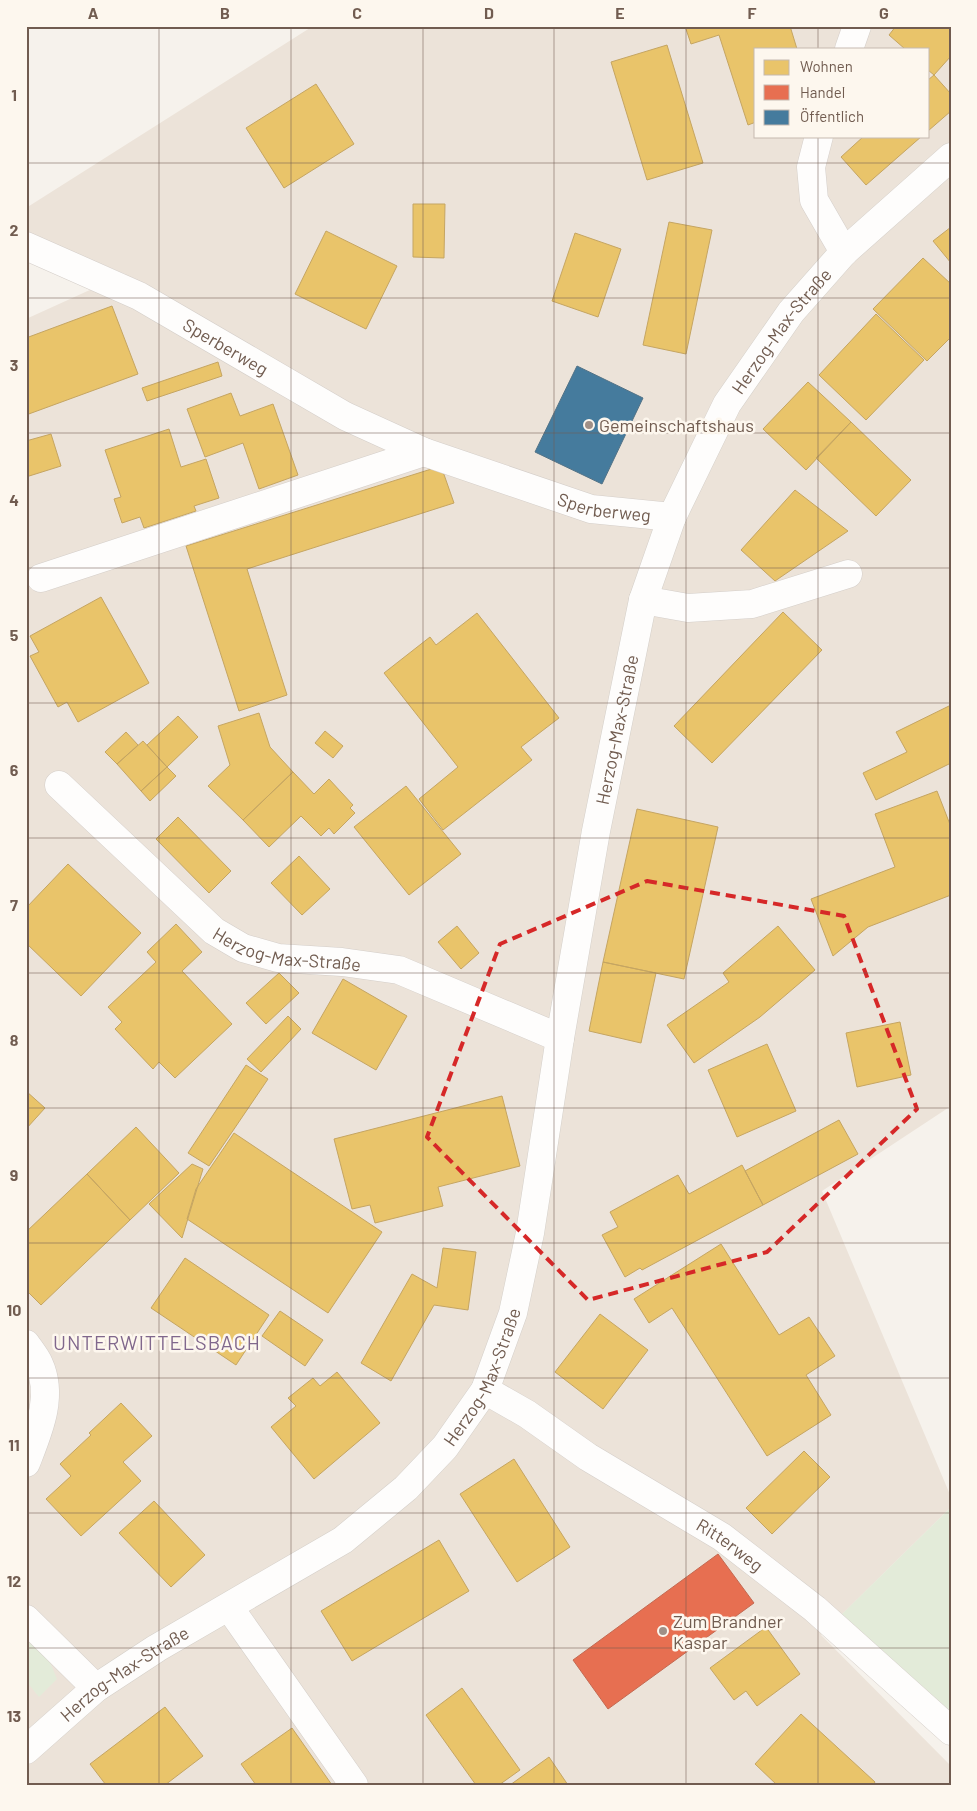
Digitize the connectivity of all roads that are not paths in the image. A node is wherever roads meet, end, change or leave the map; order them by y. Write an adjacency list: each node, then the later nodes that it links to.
1 (857, 26): 2 (street)
2 (849, 48)
3 (818, 138): 6 (street)
4 (951, 157): 6 (street, Herzog-Max-Straße)
5 (26, 246): 7 (street, Sperberweg)
6 (844, 252): 8 (street, Herzog-Max-Straße)
7 (424, 452): 8 (street, Sperberweg); 10 (street)
8 (672, 517): 11 (street, Herzog-Max-Straße)
9 (848, 574): 11 (street)
10 (41, 578)
11 (643, 600): 13 (street, Herzog-Max-Straße)
12 (59, 786): 13 (street, Herzog-Max-Straße)
13 (560, 1038): 15 (street, Herzog-Max-Straße)
14 (26, 1344): 16 (street)
15 (486, 1390): 17 (street, Herzog-Max-Straße); 20 (street, Ritterweg)
16 (26, 1463)
17 (230, 1607): 19 (street, Herzog-Max-Straße); 22 (street)
18 (26, 1619): 19 (street)
19 (96, 1688): 21 (street, Herzog-Max-Straße)
20 (951, 1731)
21 (26, 1750)
22 (354, 1785)

